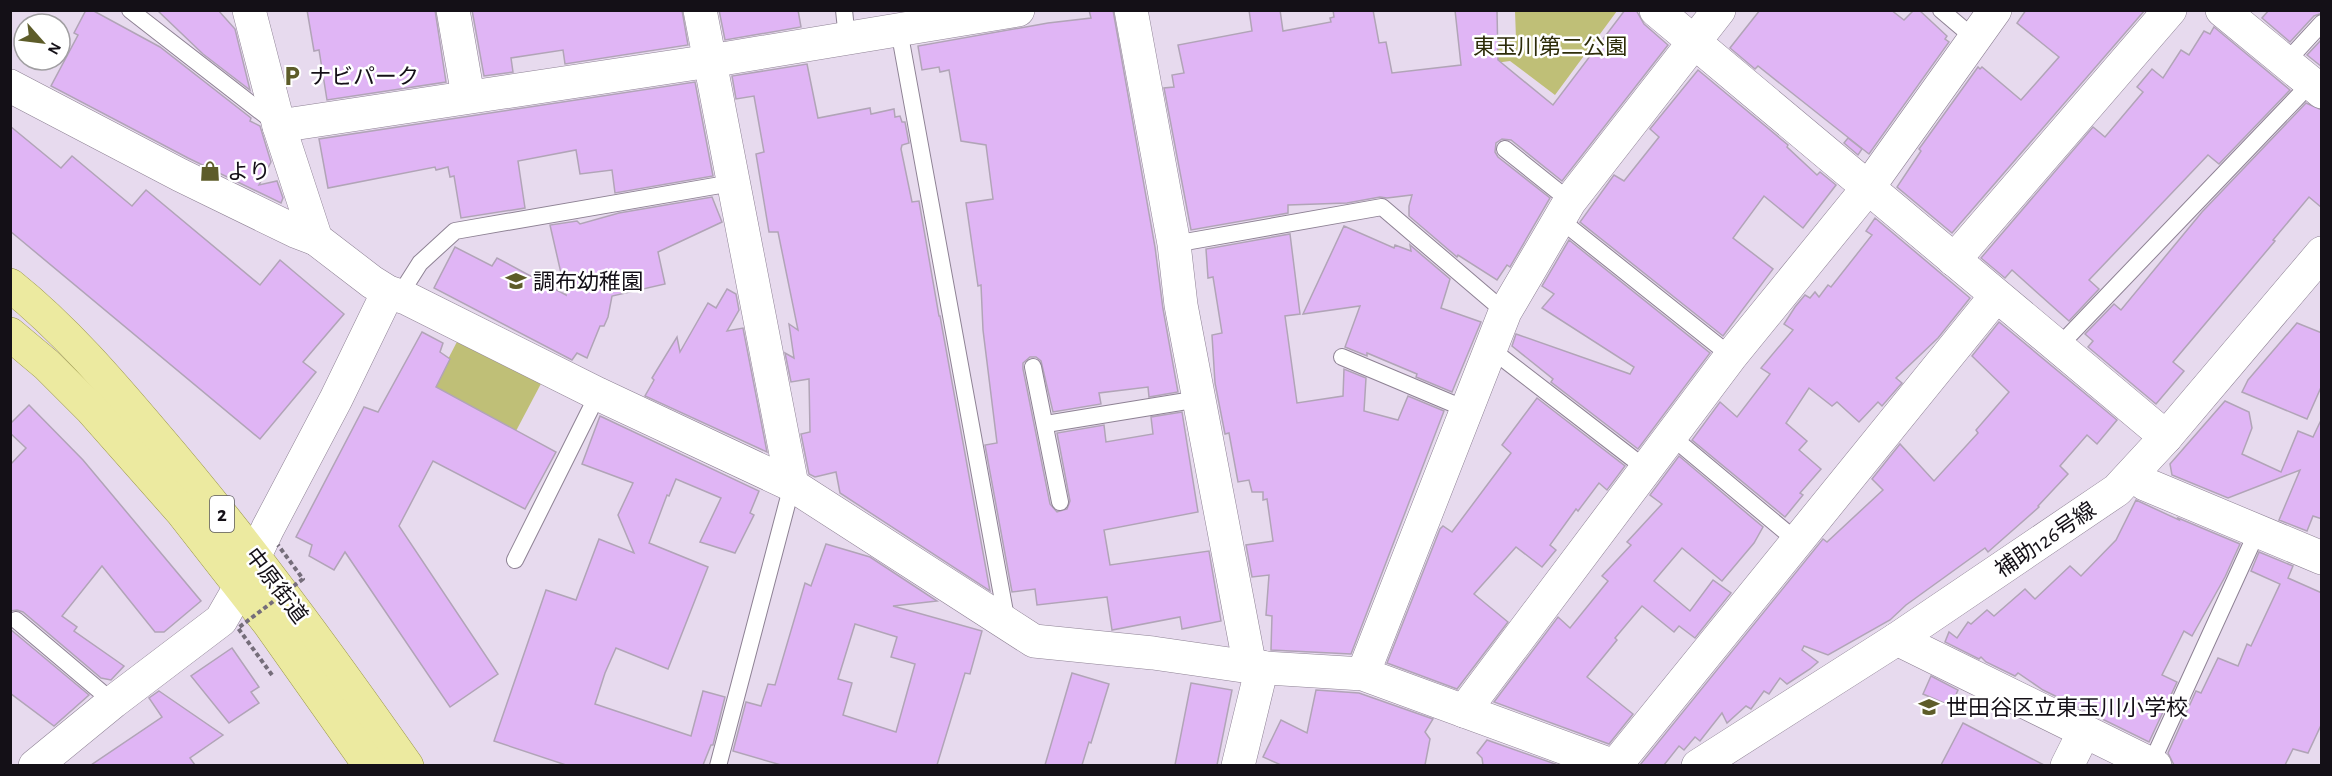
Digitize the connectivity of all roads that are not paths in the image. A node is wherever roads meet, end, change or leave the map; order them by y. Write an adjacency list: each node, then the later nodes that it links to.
1 (130, 10): 24 (lane)
2 (249, 10): 24 (street)
3 (453, 10): 23 (street)
4 (699, 10): 19 (street)
5 (1018, 10): 13 (street)
6 (1131, 10): 30 (street)
7 (1656, 10): 18 (street)
8 (1719, 10): 18 (street)
9 (1941, 10): 17 (lane)
10 (1995, 10): 17 (street)
11 (2170, 10): 32 (street)
12 (2222, 10): 20 (street)
13 (975, 14): 16 (street)
14 (2322, 23): 20 (lane)
15 (845, 25): 16 (street); 19 (street)
16 (900, 30): 60 (lane)
17 (1974, 38): 27 (street)
18 (1693, 42): 27 (street); 28 (street)
19 (710, 61): 23 (street); 26 (street)
20 (2286, 62): 22 (street)
21 (10, 86): 29 (street)
22 (2316, 88): 38 (lane)
23 (468, 96): 24 (street)
24 (279, 126): 29 (street)
25 (1505, 149): 28 (lane)
26 (732, 183): 34 (lane); 51 (street)
27 (1867, 189): 32 (street); 40 (street)
28 (1564, 209): 36 (street); 40 (lane)
29 (316, 239): 34 (street)
30 (1174, 244): 36 (lane); 44 (street)
31 (2322, 253): 48 (street, 補助126号線)
32 (1954, 260): 35 (street)
33 (10, 285): 55 (main road, 中原街道 / 2)
34 (393, 294): 43 (street); 55 (street)
35 (1996, 296): 38 (street); 54 (street)
36 (1505, 312): 39 (street)
37 (10, 334): 58 (main road, 中原街道 / 2)
38 (2058, 347): 48 (street)
39 (1492, 350): 45 (street); 49 (lane)
40 (1731, 356): 47 (street)
41 (1342, 357): 45 (lane)
42 (1034, 367): 46 (lane)
43 (598, 394): 51 (street); 57 (lane)
44 (1199, 399): 46 (lane); 62 (street)
45 (1468, 410): 63 (street)
46 (1046, 424): 52 (lane)
47 (1671, 436): 49 (street); 54 (lane)
48 (2166, 437): 50 (street, 補助126号線)
49 (1645, 468): 65 (street)
50 (2132, 475): 53 (street); 61 (street, 補助126号線)
51 (792, 485): 60 (street); 71 (lane)
52 (1060, 502)
53 (2256, 532): 56 (street); 75 (lane)
54 (1798, 542): 73 (street)
55 (267, 551): 58 (street); 70 (main road, 中原街道 / 2)
56 (2322, 558)
57 (515, 560)
58 (240, 587): 64 (street); 69 (main road, 中原街道 / 2)
59 (16, 620): 64 (lane)
60 (1007, 624): 62 (street)
61 (1897, 639): 66 (street); 67 (street, 補助126号線)
62 (1256, 667): 63 (street); 72 (street)
63 (1363, 674): 65 (street)
64 (113, 702): 68 (street)
65 (1464, 711): 73 (street)
66 (2084, 732): 74 (street); 75 (street)
67 (1704, 762)
68 (35, 765)
69 (370, 765)
70 (407, 765)
71 (718, 765)
72 (1238, 765)
73 (1615, 765)
74 (2067, 765)
75 (2153, 765)

